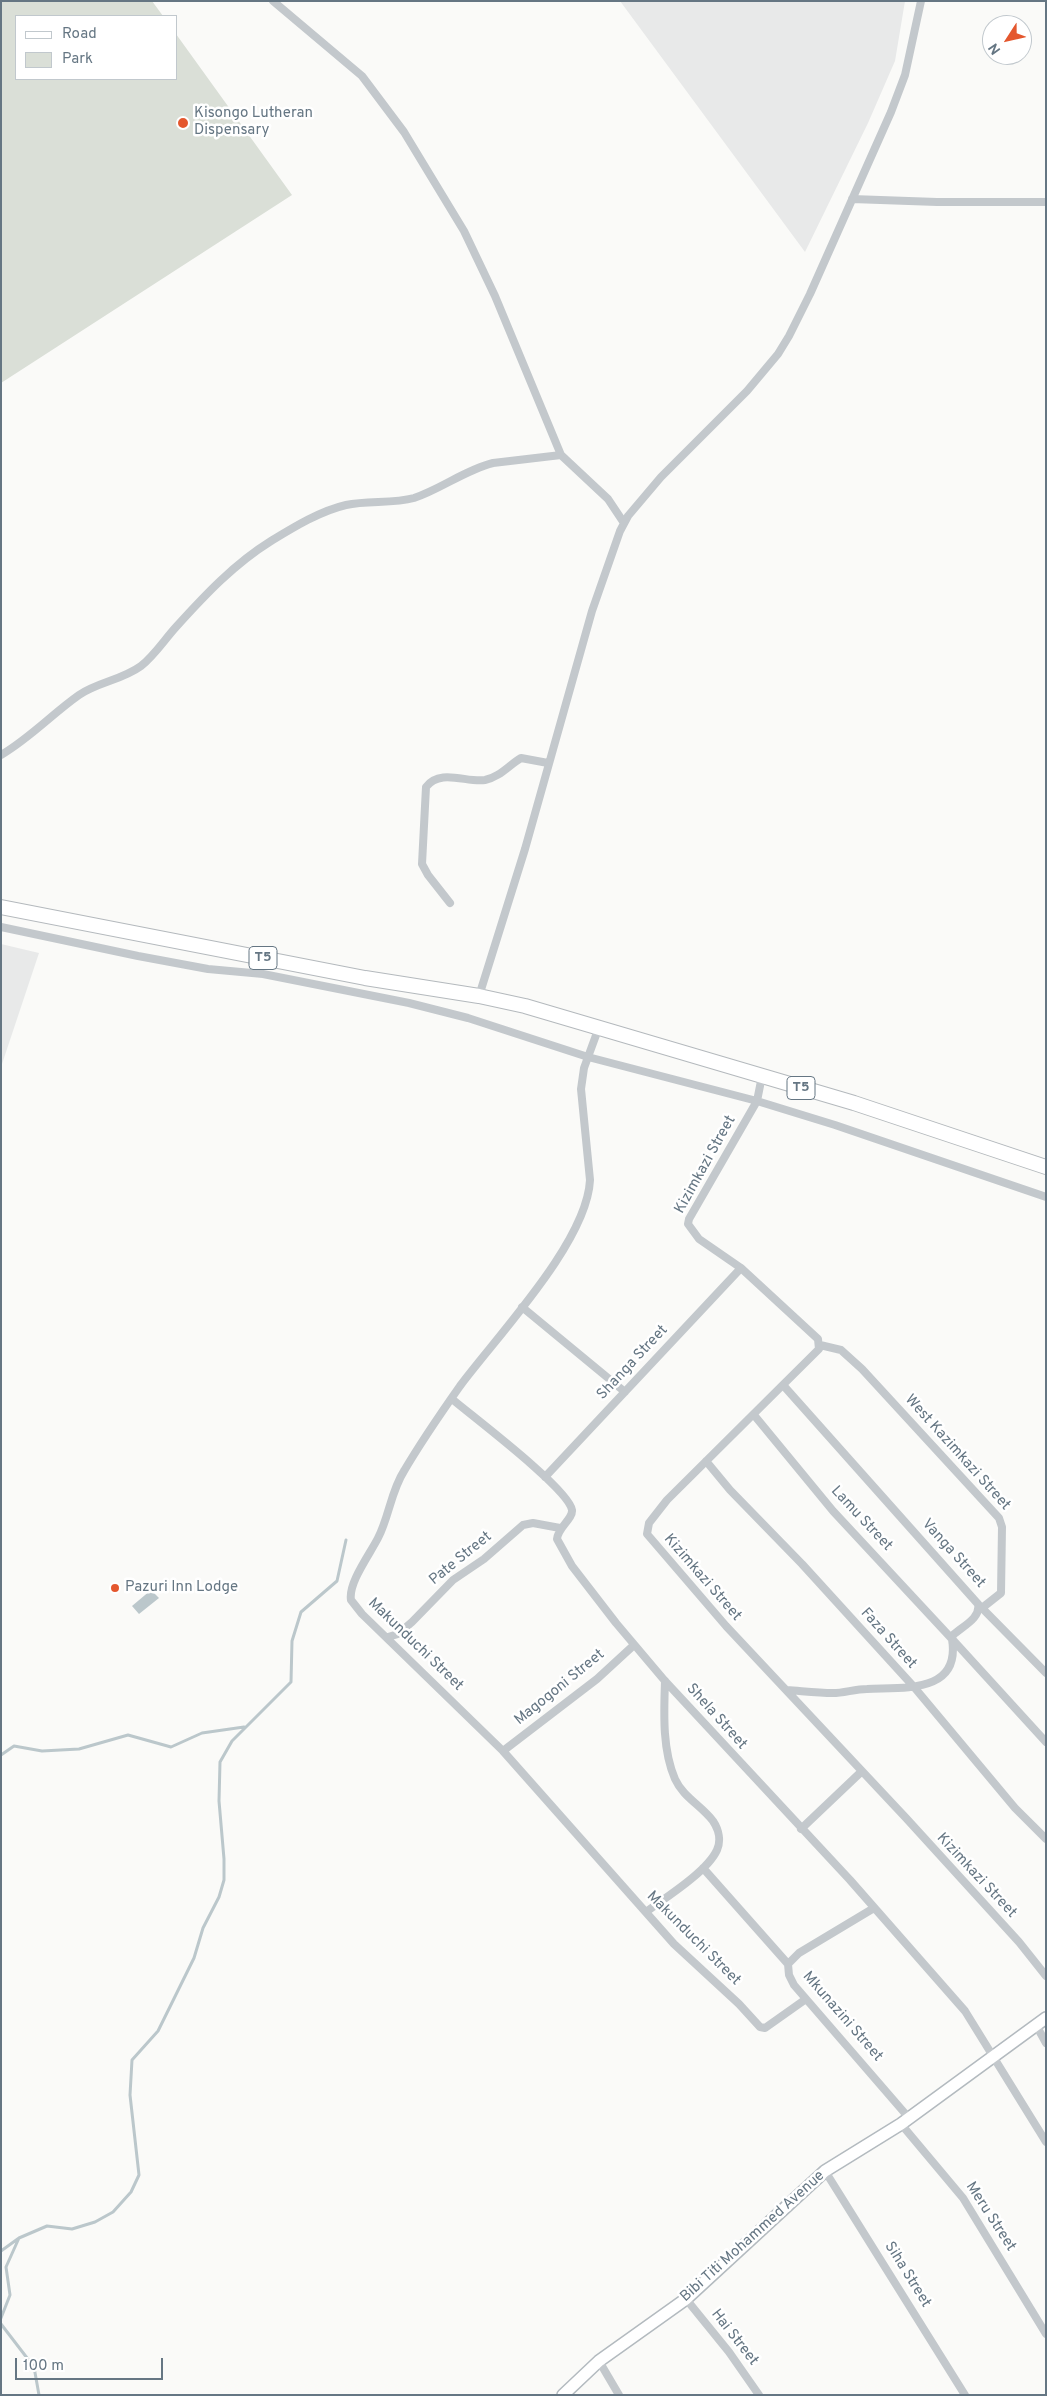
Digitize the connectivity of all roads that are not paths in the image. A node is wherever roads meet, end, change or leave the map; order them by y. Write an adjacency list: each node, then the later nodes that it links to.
1 (273, 1): 5 (street)
2 (921, 1): 3 (street)
3 (852, 199): 4 (street); 6 (street)
4 (1046, 202)
5 (561, 455): 6 (street); 7 (street)
6 (624, 523): 8 (street)
7 (1, 755)
8 (548, 763): 9 (street); 12 (street)
9 (450, 903)
10 (1, 907): 12 (highway, T5)
11 (1, 927): 14 (street)
12 (479, 996): 13 (highway, T5)
13 (599, 1027): 14 (street, Makunduchi Street); 15 (highway, T5)
14 (588, 1057): 16 (street); 20 (street, Makunduchi Street)
15 (762, 1076): 16 (street, Kizimkazi Street); 17 (highway, T5)
16 (756, 1102): 18 (street); 19 (street, Kizimkazi Street)
17 (1046, 1167)
18 (1046, 1197)
19 (741, 1268): 21 (street, Kizimkazi Street); 23 (street, Shanga Street)
20 (522, 1307): 23 (street); 24 (street, Makunduchi Street)
21 (820, 1346): 22 (street, Kizimkazi Street); 29 (street, West Kazimkazi Street)
22 (783, 1385): 25 (street, Kizimkazi Street); 29 (street, Vanga Street)
23 (625, 1392): 27 (street, Shanga Street)
24 (452, 1399): 27 (street); 30 (street, Makunduchi Street)
25 (754, 1415): 26 (street, Kizimkazi Street); 31 (street, Lamu Street)
26 (706, 1461): 35 (street, Faza Street); 36 (street, Kizimkazi Street)
27 (545, 1477): 28 (street)
28 (560, 1528): 30 (street, Pate Street); 32 (street, Shela Street)
29 (980, 1606): 31 (street, Vanga Street); 33 (street)
30 (388, 1637): 38 (street, Makunduchi Street)
31 (952, 1638): 35 (street); 37 (street)
32 (634, 1645): 34 (street, Shela Street); 38 (street, Magogoni Street)
33 (1046, 1673)
34 (665, 1681): 40 (street, Shela Street); 42 (street)
35 (914, 1687): 36 (street); 41 (street, Faza Street)
36 (786, 1690): 39 (street, Kizimkazi Street)
37 (1046, 1742)
38 (503, 1751): 44 (street, Makunduchi Street)
39 (861, 1772): 40 (street); 46 (street, Kizimkazi Street)
40 (801, 1829): 43 (street, Shela Street)
41 (1046, 1839)
42 (703, 1868): 44 (street); 45 (street)
43 (874, 1908): 45 (street, Mkunazini Street); 51 (street, Shela Street)
44 (646, 1912): 47 (street, Makunduchi Street)
45 (788, 1964): 47 (street, Mkunazini Street)
46 (1046, 1976)
47 (806, 1999): 52 (street, Mkunazini Street)
48 (1046, 2018): 49 (street, Bibi Titi Mohammed Avenue)
49 (1036, 2024): 50 (street); 51 (street, Bibi Titi Mohammed Avenue)
50 (1046, 2043)
51 (994, 2056): 52 (street, Bibi Titi Mohammed Avenue); 53 (street, Shela Street)
52 (905, 2121): 54 (street, Bibi Titi Mohammed Avenue); 56 (street, Meru Street)
53 (1046, 2142)
54 (825, 2171): 55 (street, Bibi Titi Mohammed Avenue); 61 (street, Siha Street)
55 (686, 2299): 57 (street, Bibi Titi Mohammed Avenue); 60 (street, Hai Street)
56 (1046, 2334)
57 (599, 2361): 58 (street, Bibi Titi Mohammed Avenue); 59 (street)
58 (563, 2395)
59 (619, 2395)
60 (759, 2395)
61 (965, 2395)

